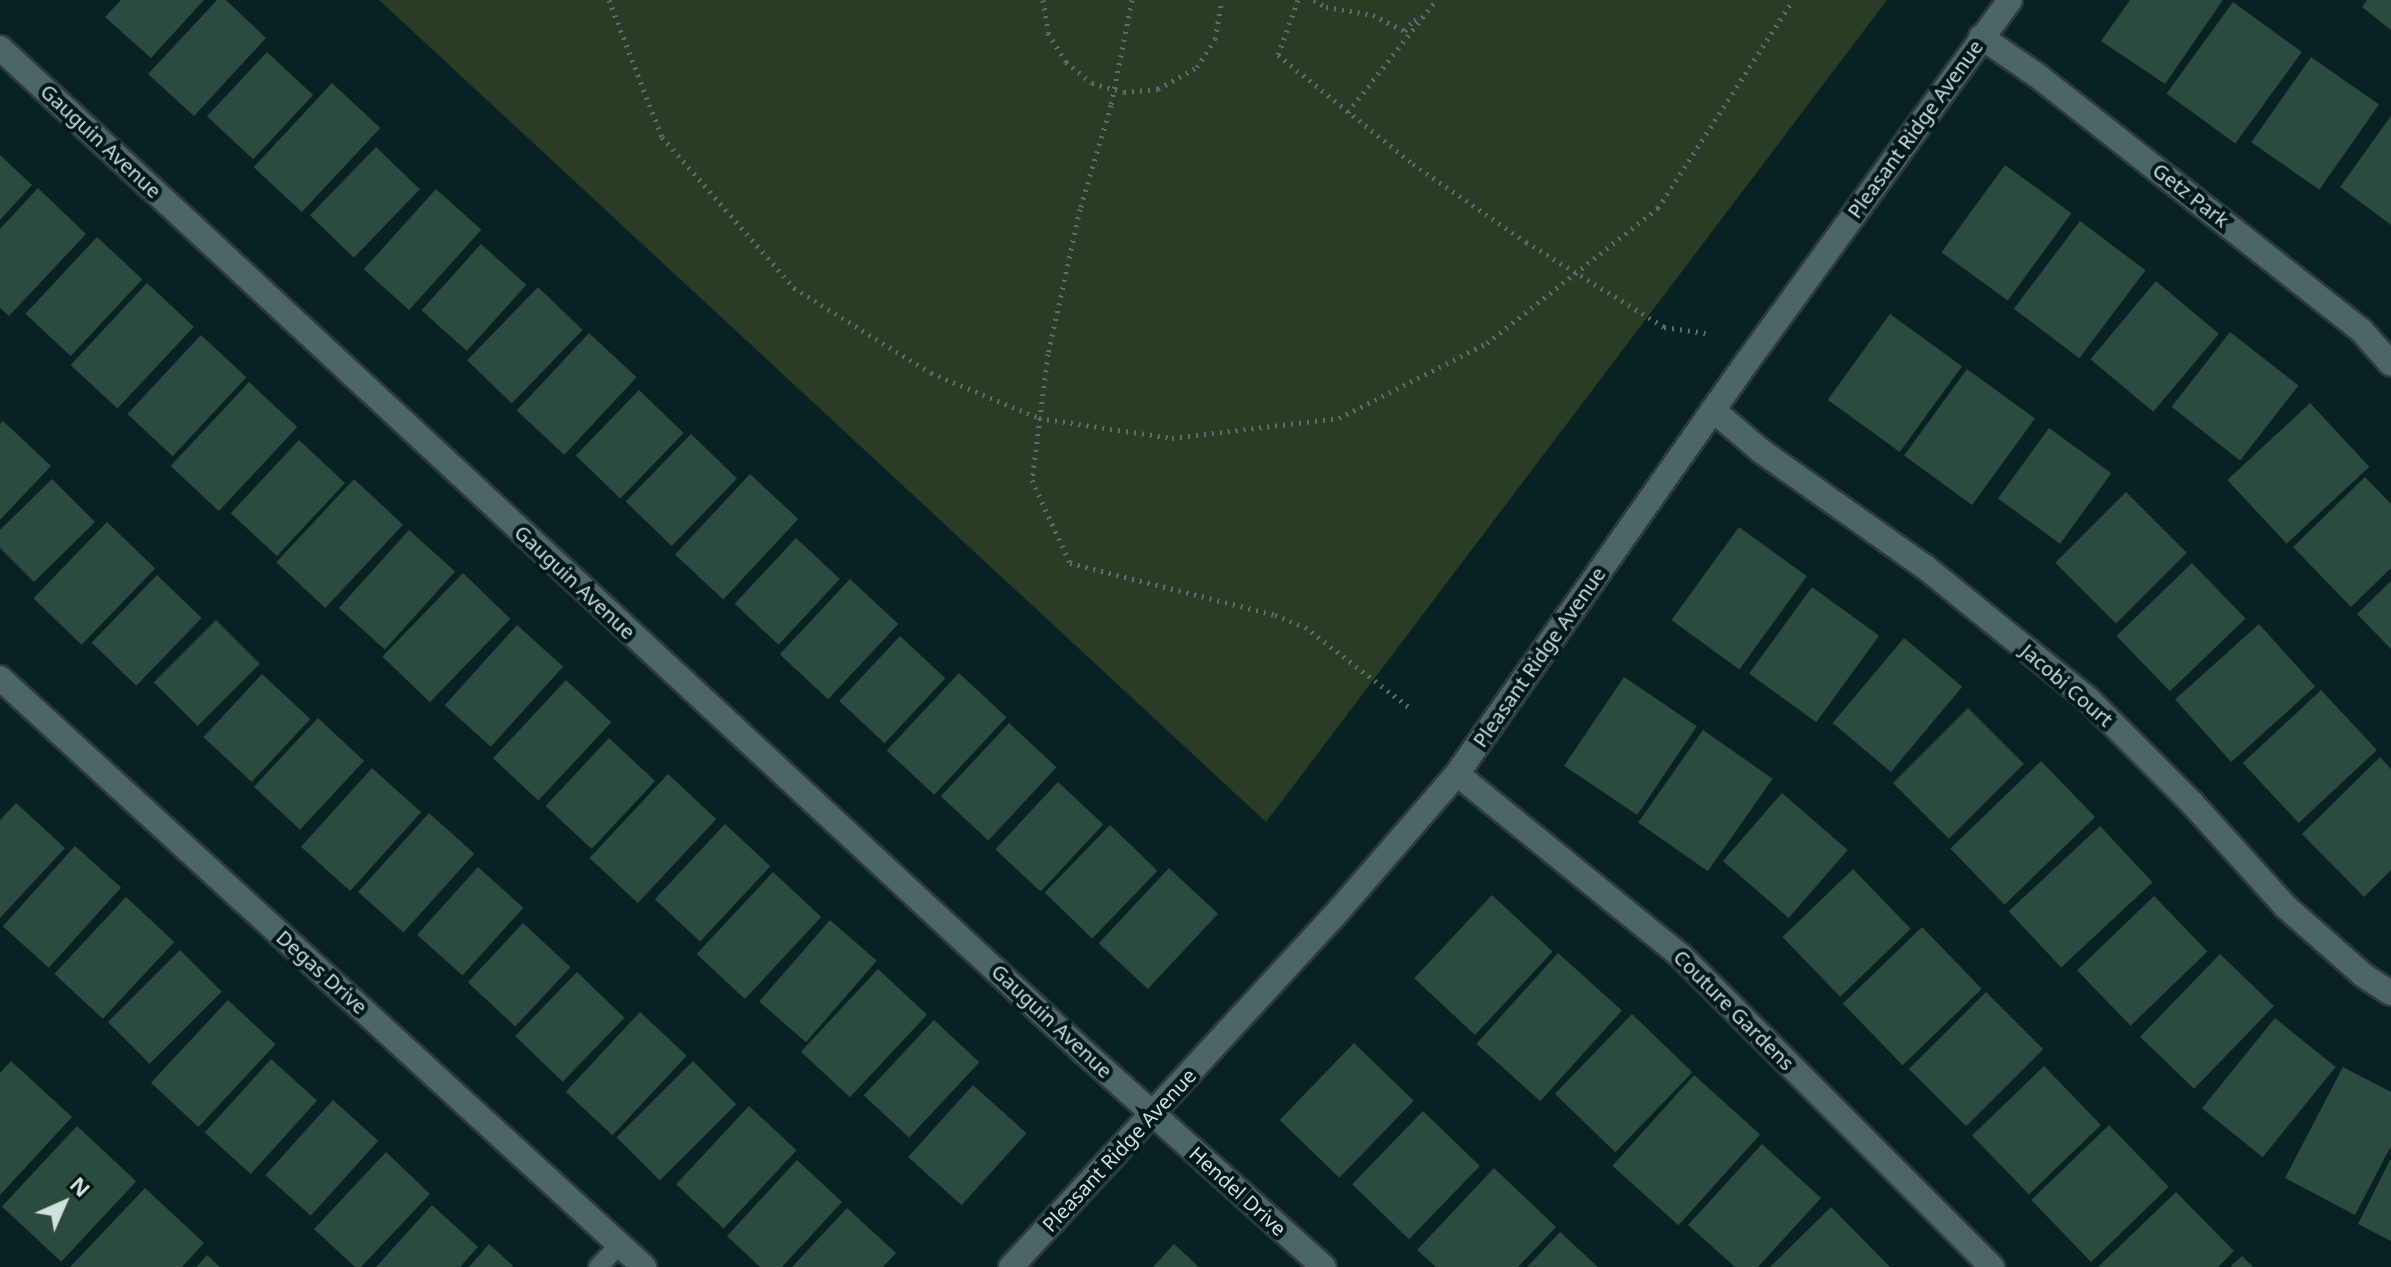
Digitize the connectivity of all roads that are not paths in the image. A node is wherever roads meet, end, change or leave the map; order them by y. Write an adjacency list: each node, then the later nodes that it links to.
1 (2010, 0): 2 (street, Pleasant Ridge Avenue)
2 (1981, 37): 4 (street, Getz Park); 5 (street, Pleasant Ridge Avenue)
3 (0, 48): 9 (street, Gauguin Avenue)
4 (2391, 364)
5 (1713, 410): 7 (street, Pleasant Ridge Avenue); 8 (street, Jacobi Court)
6 (0, 678): 10 (street, Degas Drive)
7 (1457, 774): 9 (street, Pleasant Ridge Avenue); 15 (street, Couture Gardens)
8 (2391, 993)
9 (1153, 1114): 13 (street, Pleasant Ridge Avenue); 14 (street, Hendel Drive)
10 (621, 1243): 11 (lane); 12 (street, Degas Drive)
11 (598, 1267)
12 (644, 1267)
13 (1011, 1267)
14 (1324, 1267)
15 (1992, 1267)

